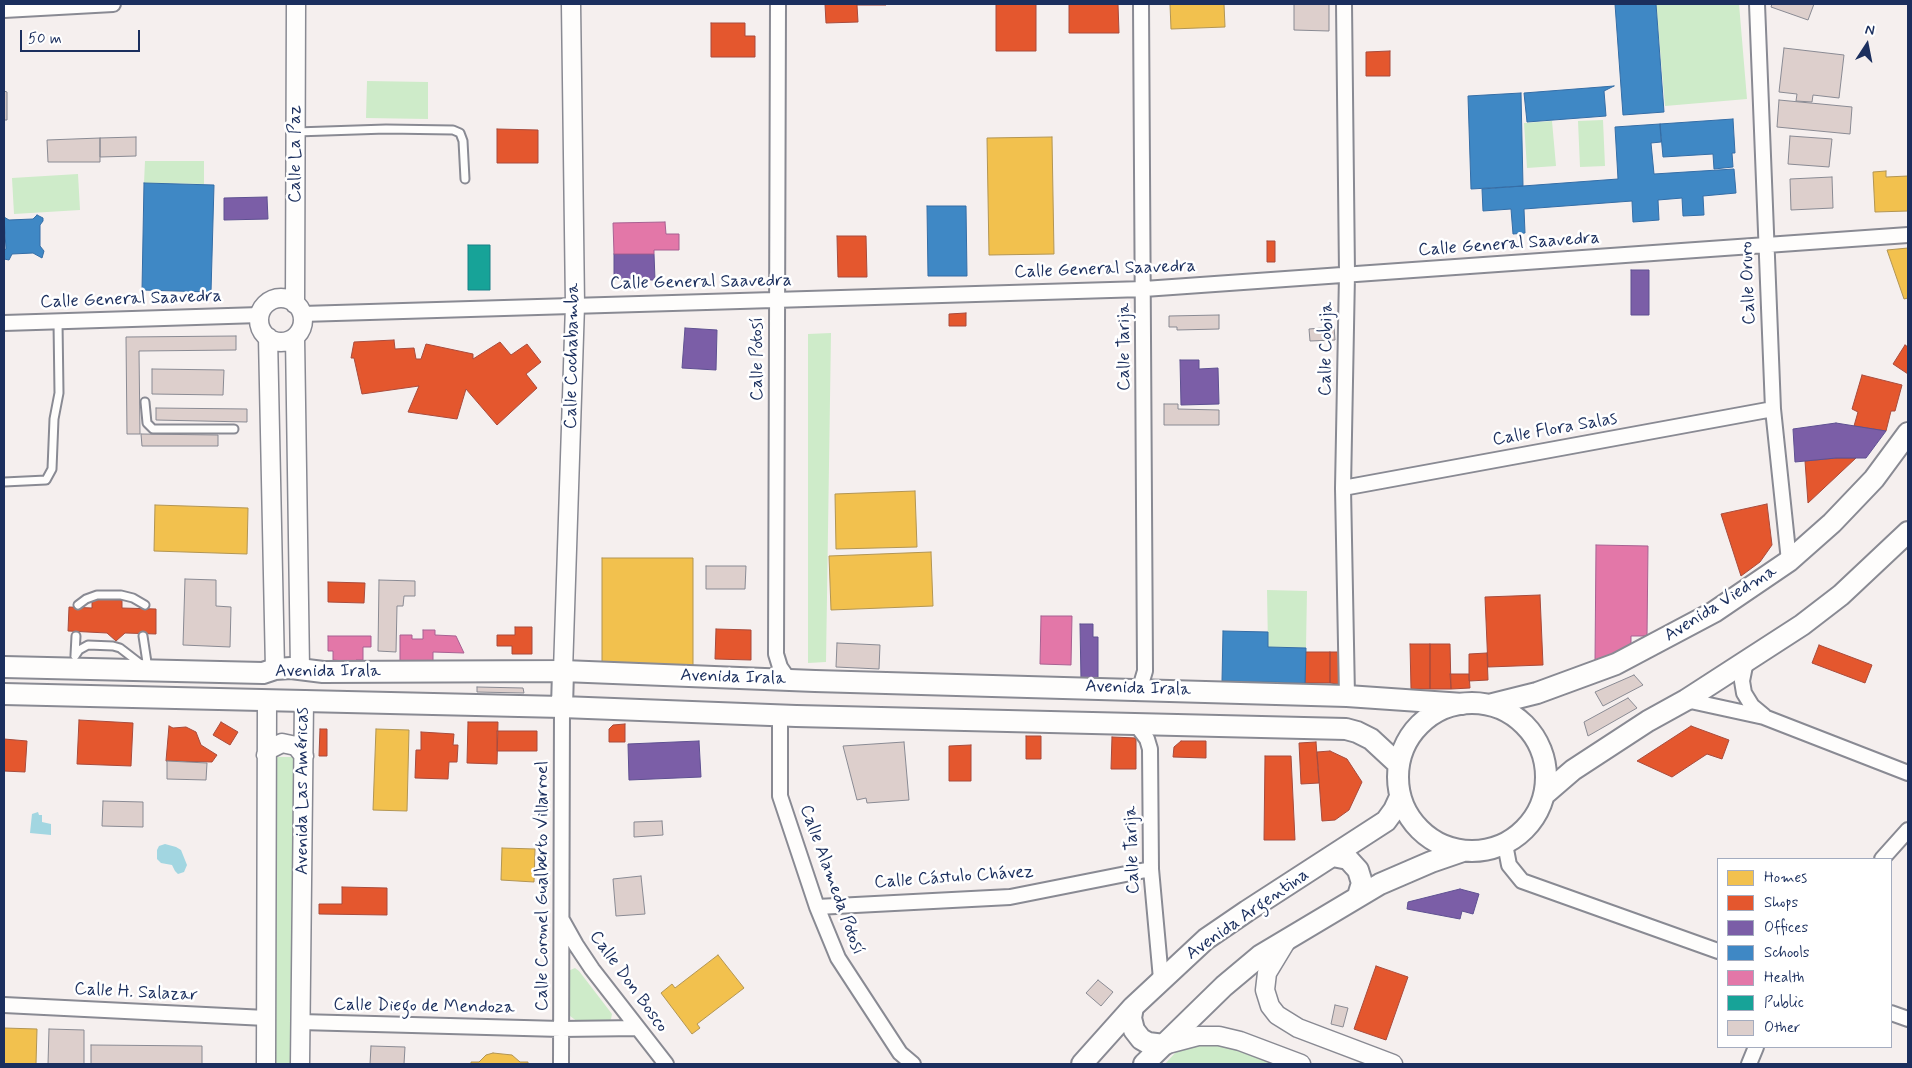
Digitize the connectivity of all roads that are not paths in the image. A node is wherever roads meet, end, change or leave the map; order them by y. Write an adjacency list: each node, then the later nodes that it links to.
1 (113, 4): 8 (street)
2 (296, 4): 9 (street, Calle La Paz)
3 (571, 4): 16 (street, Calle Cochabamba)
4 (778, 4): 15 (street, Calle Potosí)
5 (1142, 4): 14 (street, Calle Tarija)
6 (1344, 4): 13 (street, Calle Cobija)
7 (1757, 4): 12 (street, Calle Oruro)
8 (4, 10)
9 (296, 132): 10 (lane); 17 (street, Calle La Paz)
10 (465, 179)
11 (1908, 235): 12 (street, Calle General Saavedra)
12 (1766, 246): 13 (street, Calle General Saavedra); 24 (street, Calle Oruro)
13 (1347, 274): 14 (street, Calle General Saavedra); 28 (street, Calle Cobija)
14 (1144, 289): 15 (street, Calle General Saavedra); 43 (street, Calle Tarija)
15 (777, 300): 16 (street, Calle General Saavedra); 42 (street, Calle Potosí)
16 (575, 305): 17 (street, Calle General Saavedra); 41 (street, Calle Cochabamba)
17 (298, 309): 18 (street); 22 (street)
18 (260, 315): 19 (street, Calle General Saavedra); 21 (street)
19 (58, 322): 20 (street, Calle General Saavedra); 27 (lane)
20 (4, 323)
21 (268, 337): 22 (street); 38 (street)
22 (295, 337): 39 (street, Avenida Las Américas)
23 (145, 402): 25 (lane)
24 (1773, 409): 28 (street, Calle Flora Salas); 30 (street, Calle Oruro)
25 (234, 430)
26 (1908, 433): 30 (main road, Avenida Viedma)
27 (4, 482)
28 (1343, 488): 45 (street, Calle Cobija)
29 (1908, 532): 35 (main road)
30 (1789, 561): 50 (main road, Avenida Viedma)
31 (78, 605): 32 (lane)
32 (145, 605)
33 (76, 636): 36 (lane)
34 (143, 636): 40 (lane)
35 (1746, 661): 48 (main road); 53 (street)
36 (75, 662): 37 (main road, Avenida Irala); 40 (main road, Avenida Irala)
37 (4, 667)
38 (275, 669): 39 (main road, Avenida Irala); 40 (main road, Avenida Irala)
39 (300, 669): 41 (main road, Avenida Irala); 47 (main road, Avenida Las Américas)
40 (148, 670)
41 (563, 670): 42 (main road, Avenida Irala); 51 (main road, Calle Cochabamba)
42 (789, 680): 43 (main road, Avenida Irala)
43 (1138, 689): 45 (main road, Avenida Irala)
44 (4, 694): 46 (main road, Avenida Irala)
45 (1347, 696): 49 (main road, Avenida Irala)
46 (267, 700): 47 (main road, Avenida Irala); 55 (street, Avenida Las Américas)
47 (304, 700): 51 (main road, Avenida Irala); 56 (street, Avenida Las Américas)
48 (1686, 700): 53 (street); 59 (main road)
49 (1463, 704): 50 (main road); 57 (main road)
50 (1489, 706): 59 (main road)
51 (562, 707): 52 (main road, Avenida Irala); 69 (street, Calle Coronel Gualberto Villarroel)
52 (780, 716): 54 (main road, Avenida Irala); 68 (street, Calle Alameda Potosí)
53 (1764, 717): 58 (street)
54 (1135, 723): 57 (main road, Avenida Irala); 66 (street, Calle Tarija)
55 (266, 755): 56 (street); 76 (street, Avenida Las Américas)
56 (304, 756): 78 (street, Avenida Las Américas)
57 (1398, 764): 60 (main road)
58 (1908, 772)
59 (1544, 795): 62 (main road)
60 (1400, 797): 63 (main road); 64 (main road, Avenida Argentina)
61 (1908, 830): 65 (street)
62 (1505, 844): 63 (main road); 71 (street)
63 (1463, 851): 67 (main road)
64 (1333, 856): 67 (main road); 72 (main road, Avenida Argentina)
65 (1883, 858)
66 (1151, 869): 68 (street, Calle Cástulo Chávez); 72 (street, Calle Tarija)
67 (1358, 896): 70 (main road)
68 (817, 906): 87 (street, Calle Alameda Potosí)
69 (562, 920): 79 (street, Calle Don Bosco); 80 (street, Calle Coronel Gualberto Villarroel)
70 (1287, 939): 81 (main road); 91 (street)
71 (1717, 950)
72 (1161, 979): 74 (main road, Avenida Argentina)
73 (4, 1005): 76 (street, Calle H. Salazar)
74 (1133, 1007): 81 (main road); 88 (main road, Avenida Argentina)
75 (1892, 1013): 77 (street)
76 (266, 1018): 83 (street, Avenida Las Américas)
77 (1908, 1019)
78 (300, 1022): 80 (street, Calle Diego de Mendoza); 84 (street, Avenida Las Américas)
79 (638, 1028): 80 (street, Calle Diego de Mendoza); 86 (street, Calle Don Bosco)
80 (561, 1029): 85 (street, Calle Coronel Gualberto Villarroel)
81 (1164, 1045): 89 (main road); 90 (street)
82 (1756, 1048): 92 (street)
83 (266, 1064)
84 (300, 1064)
85 (561, 1064)
86 (666, 1064)
87 (913, 1064)
88 (1082, 1064)
89 (1144, 1064)
90 (1301, 1064)
91 (1393, 1064)
92 (1749, 1064)

